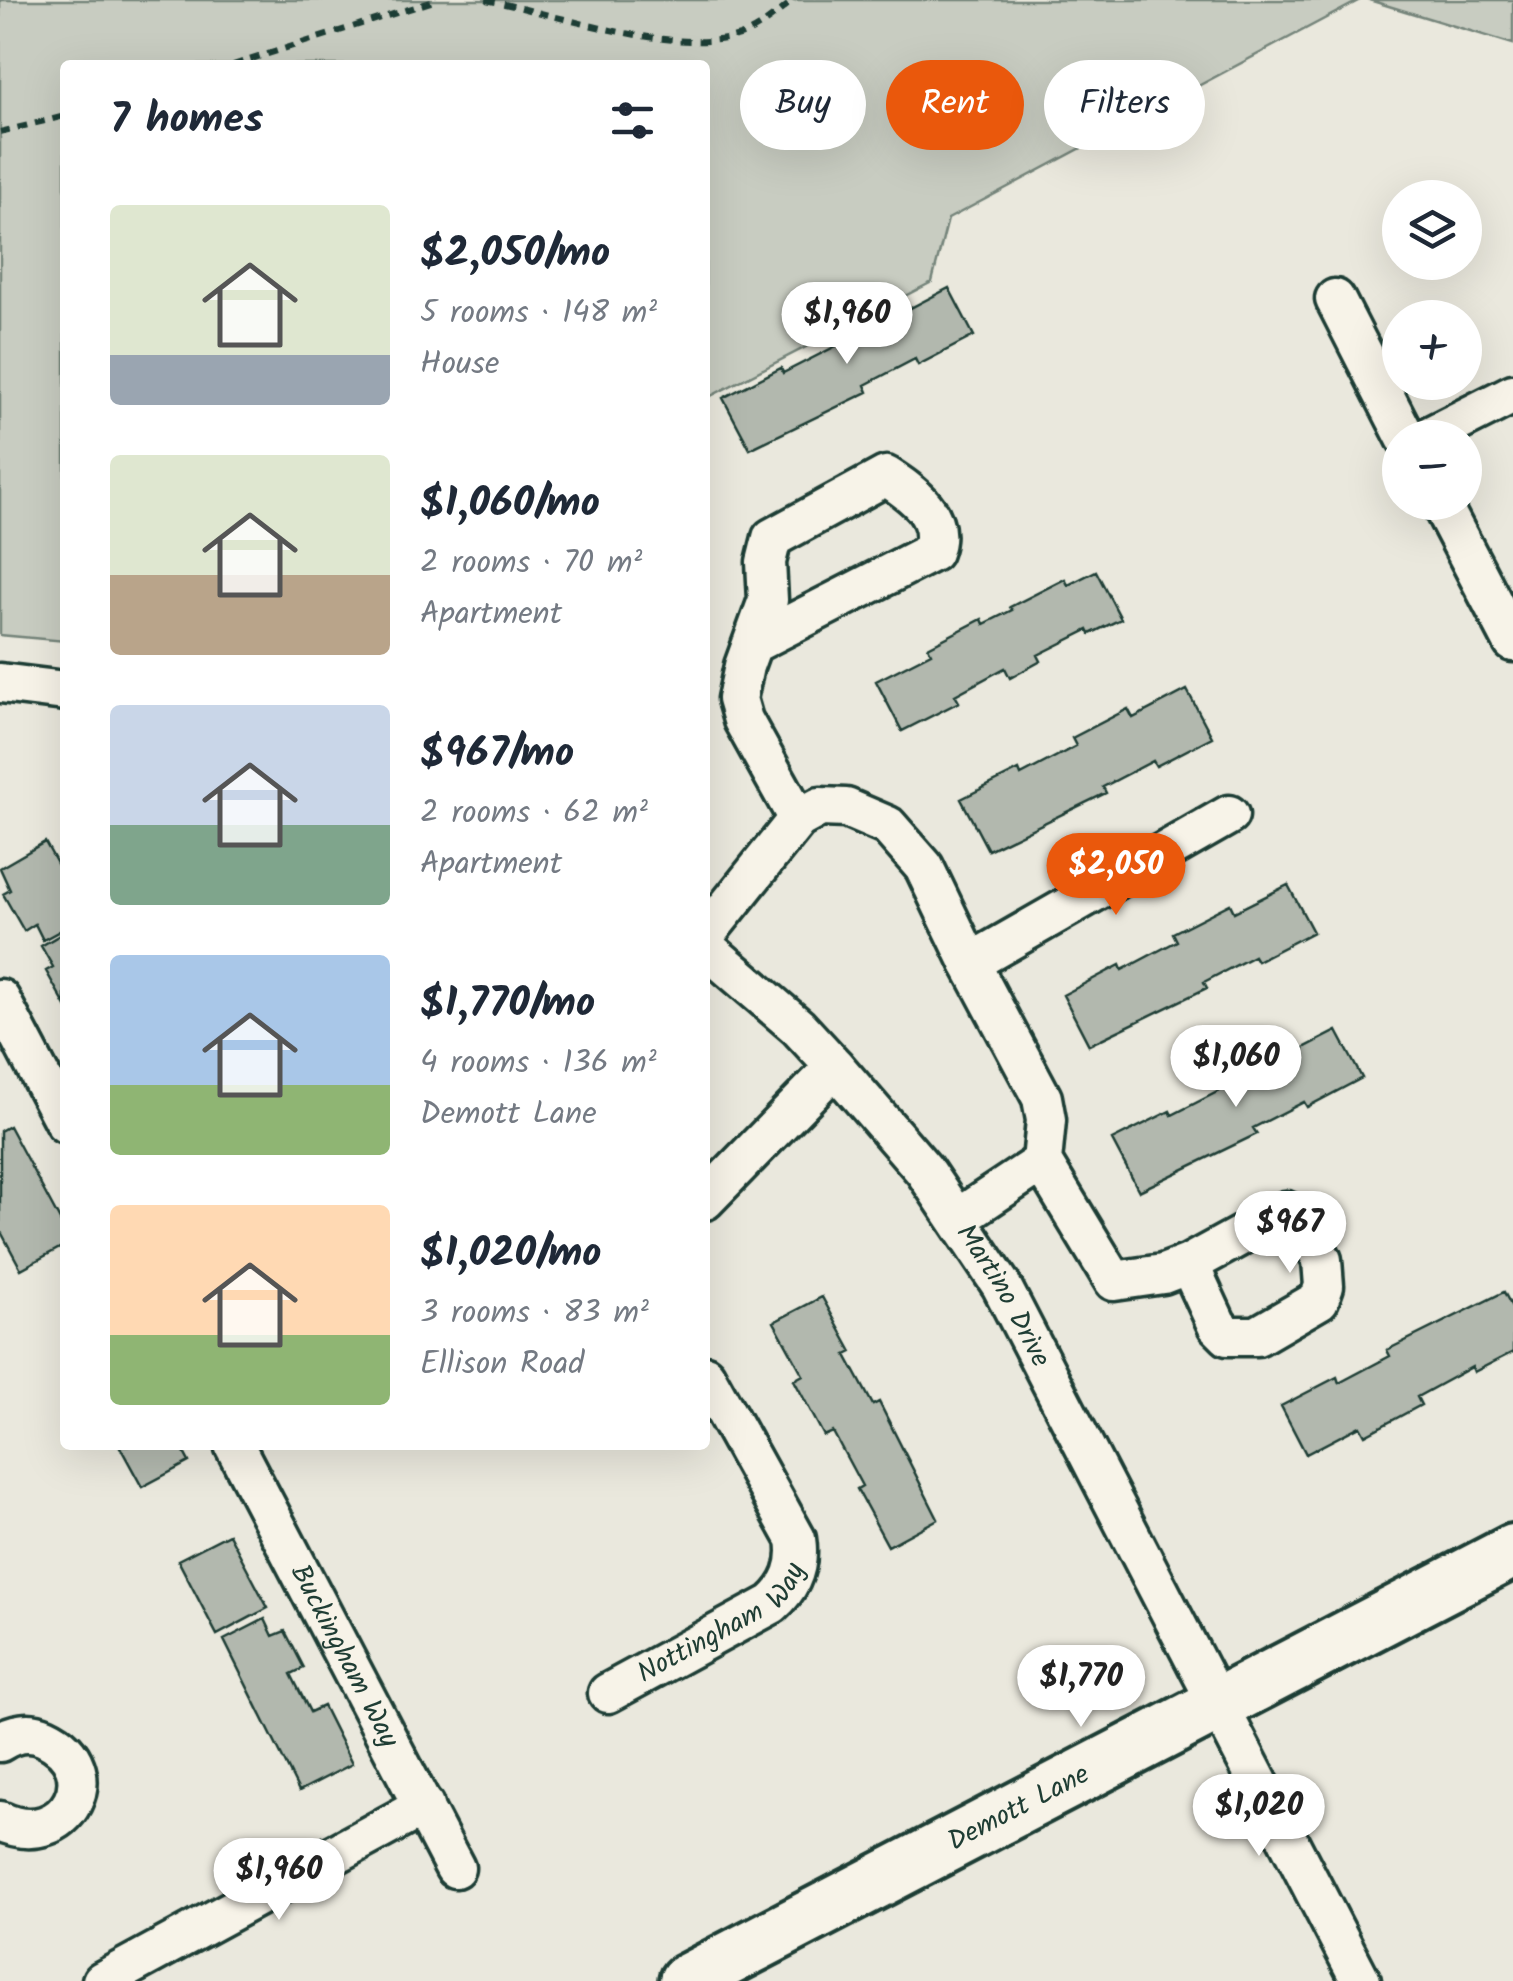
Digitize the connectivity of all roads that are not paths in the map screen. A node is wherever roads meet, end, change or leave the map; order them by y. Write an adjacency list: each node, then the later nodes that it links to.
1 (1334, 299): 3 (street)
2 (1513, 394): 4 (street)
3 (1397, 420)
4 (1462, 420)
5 (1449, 520): 6 (street)
6 (1513, 642)
7 (754, 643): 7 (street); 11 (street)
8 (0, 683): 9 (street)
9 (60, 690)
10 (1229, 815): 14 (street)
11 (798, 819): 12 (street); 14 (street)
12 (710, 930)
13 (710, 952): 16 (street, Martino Drive)
14 (970, 963): 18 (street)
15 (0, 999): 17 (street)
16 (835, 1068): 19 (street); 20 (street, Martino Drive)
17 (60, 1113)
18 (1042, 1162): 20 (street); 21 (street)
19 (710, 1195)
20 (958, 1218): 26 (street, Martino Drive)
21 (1189, 1264)
22 (710, 1383): 25 (street, Nottingham Way)
23 (237, 1450): 28 (street, Buckingham Way)
24 (1513, 1551): 26 (street, Demott Lane)
25 (608, 1693)
26 (1218, 1705): 32 (street, Demott Lane); 33 (street, Martino Drive)
27 (0, 1742): 29 (street)
28 (424, 1806): 30 (street, Buckingham Way); 31 (street)
29 (0, 1821)
30 (455, 1868)
31 (102, 1981)
32 (686, 1981)
33 (1360, 1981)

